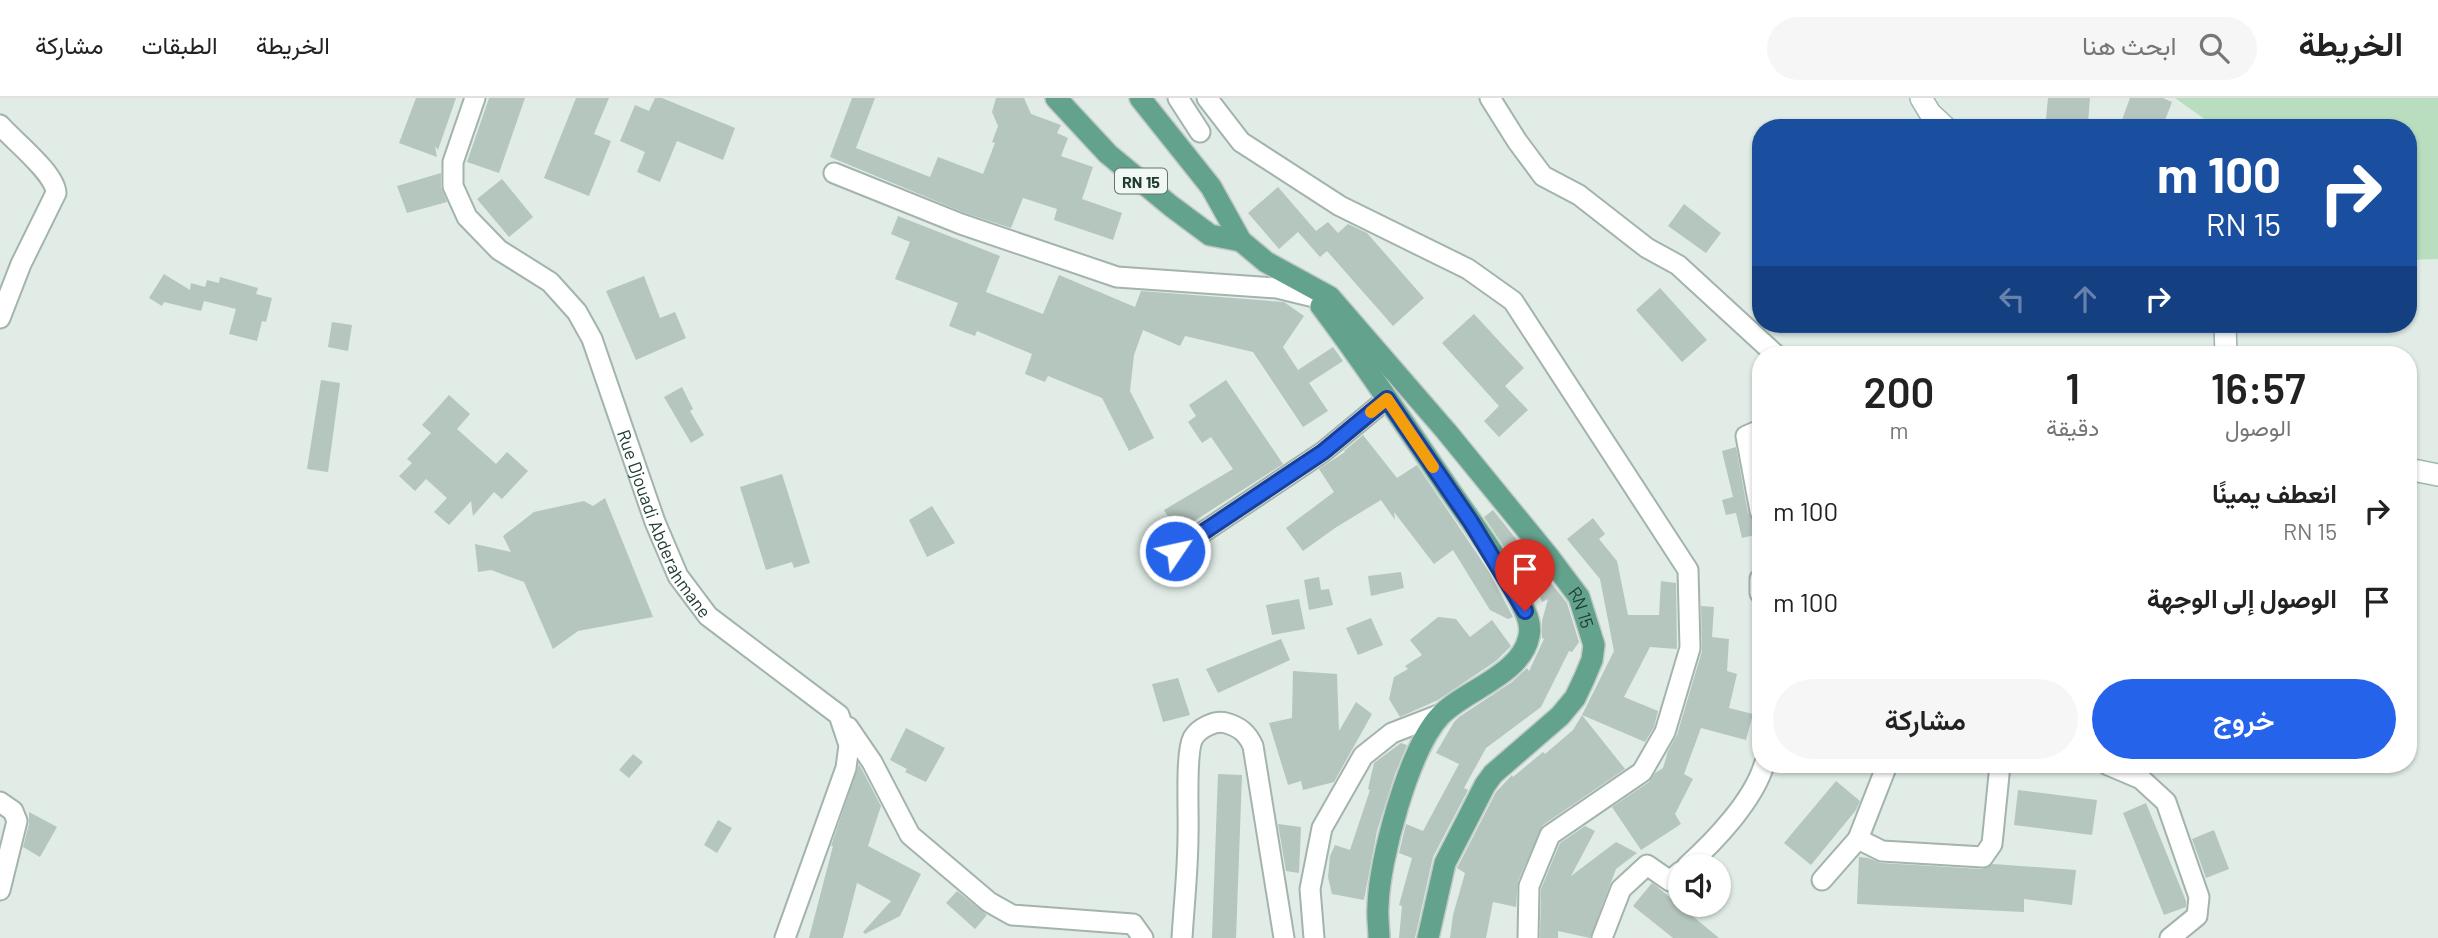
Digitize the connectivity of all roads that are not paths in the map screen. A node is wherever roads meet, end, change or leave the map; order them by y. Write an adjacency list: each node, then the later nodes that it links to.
1 (475, 98): 25 (street, Rue Djouadi Abderahmane)
2 (1056, 98): 12 (main road, RN 15)
3 (1140, 98): 12 (main road, RN 15)
4 (1178, 98): 10 (street)
5 (1207, 98): 44 (street)
6 (1490, 98): 16 (street)
7 (1921, 98): 8 (main road)
8 (1936, 119)
9 (0, 125): 15 (street)
10 (1200, 132)
11 (834, 173): 14 (street)
12 (1241, 241): 13 (main road, RN 15)
13 (1296, 279): 14 (main road); 43 (main road, RN 15)
14 (1314, 297): 19 (main road)
15 (0, 318)
16 (1752, 333)
17 (1752, 333): 18 (street)
18 (1766, 346)
19 (1387, 399): 24 (street); 26 (main road)
20 (1752, 433): 21 (street)
21 (1752, 469)
22 (2417, 471): 23 (main road)
23 (2438, 475)
24 (1175, 551)
25 (839, 715): 37 (street); 38 (street, Rue Djouadi Abderahmane)
26 (1441, 715): 41 (street); 42 (main road)
27 (1762, 773): 33 (street)
28 (1884, 773): 32 (street)
29 (1999, 773): 32 (street)
30 (2126, 773): 46 (street)
31 (0, 802): 36 (street)
32 (1858, 839): 35 (street)
33 (1700, 854)
34 (1668, 880): 45 (street)
35 (1822, 880)
36 (0, 890)
37 (785, 938)
38 (1143, 938)
39 (1182, 938): 40 (street)
40 (1283, 938)
41 (1314, 938)
42 (1379, 938)
43 (1428, 938)
44 (1528, 938)
45 (1602, 938)
46 (2170, 938)

